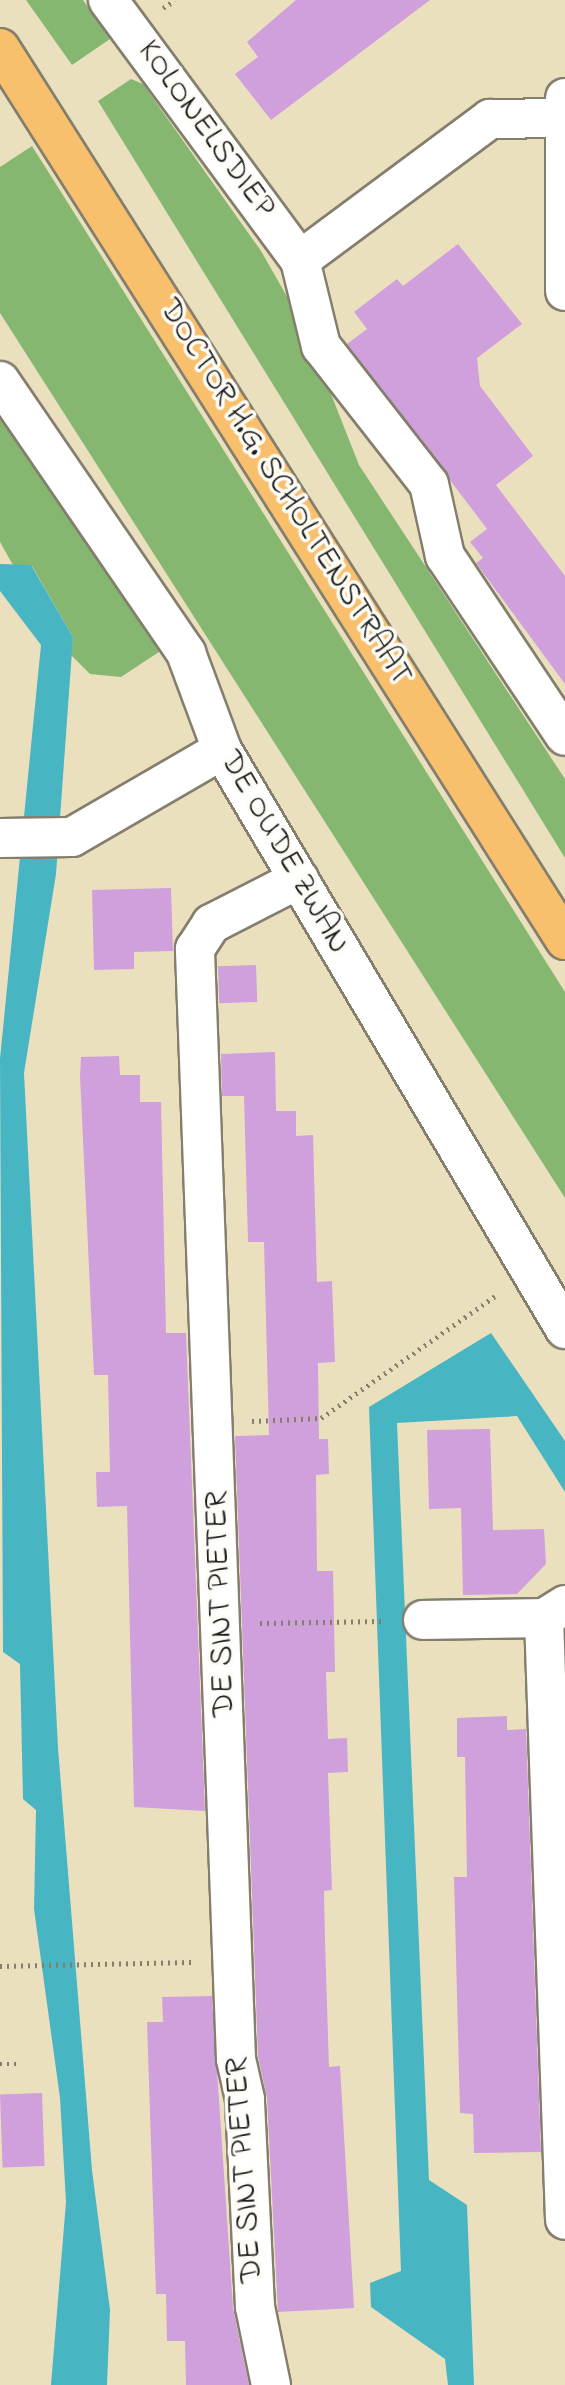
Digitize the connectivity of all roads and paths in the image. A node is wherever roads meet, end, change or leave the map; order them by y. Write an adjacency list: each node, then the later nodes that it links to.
1 (108, 0): 4 (street, KOLONELSDIEP)
2 (0, 48): 11 (main road, DOCTOR H.G. SCHOLTENSTRAAT)
3 (563, 108): 4 (street); 5 (street)
4 (300, 260): 7 (street)
5 (565, 291)
6 (0, 381): 8 (street, DE OUDE ZWAN)
7 (565, 736)
8 (222, 750): 9 (street); 10 (street, DE OUDE ZWAN)
9 (6, 839)
10 (299, 878): 12 (street, DE OUDE ZWAN); 14 (street, DE SINT PIETER)
11 (565, 940)
12 (528, 1274): 13 (street, DE OUDE ZWAN); 14 (path)
13 (565, 1329)
14 (216, 1423): 18 (street, DE SINT PIETER)
15 (554, 1612): 16 (street); 23 (street)
16 (423, 1620)
17 (358, 1621): 18 (path)
18 (223, 1623): 19 (street, DE SINT PIETER)
19 (235, 1961): 20 (path); 24 (street, DE SINT PIETER)
20 (0, 1966)
21 (0, 2064): 22 (path)
22 (17, 2064)
23 (565, 2220)
24 (271, 2385)

